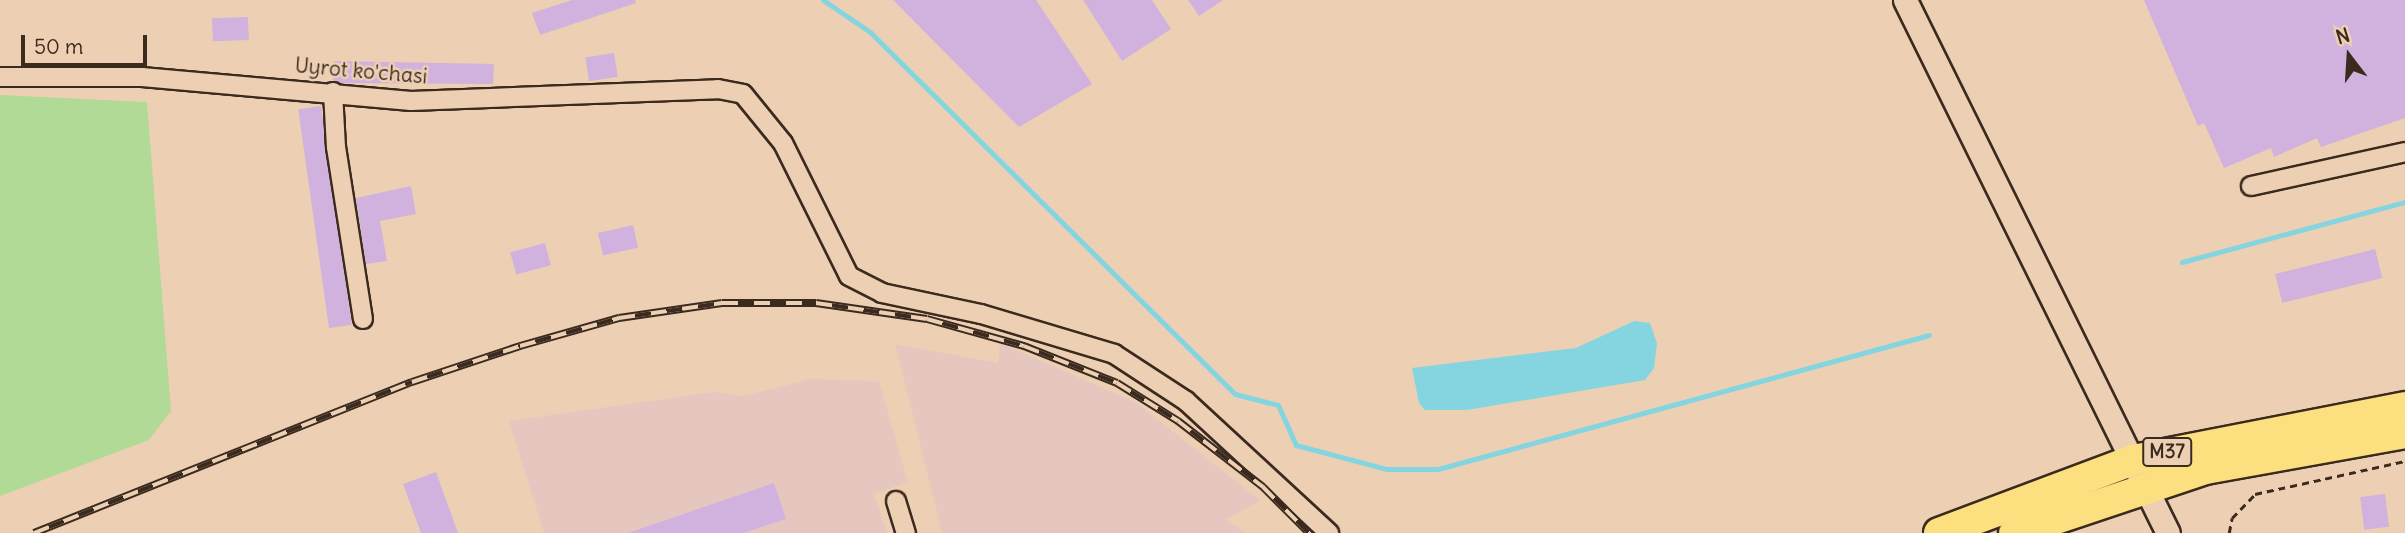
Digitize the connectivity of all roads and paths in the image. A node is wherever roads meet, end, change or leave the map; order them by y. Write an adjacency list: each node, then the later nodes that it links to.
1 (1905, 0): 9 (street)
2 (0, 77): 3 (street, Uyrot ko'chasi)
3 (333, 92): 6 (street); 14 (street, Uyrot ko'chasi)
4 (2405, 152): 5 (street)
5 (2251, 186)
6 (363, 319)
7 (2405, 407): 9 (highway, M37)
8 (2405, 433): 11 (highway, M37)
9 (2133, 460): 11 (street); 15 (highway, M37)
10 (2405, 461): 18 (path)
11 (2145, 487): 16 (highway, M37); 17 (street)
12 (896, 501): 13 (street)
13 (906, 533)
14 (1329, 533)
15 (1939, 533)
16 (2014, 533)
17 (2168, 533)
18 (2229, 533)

